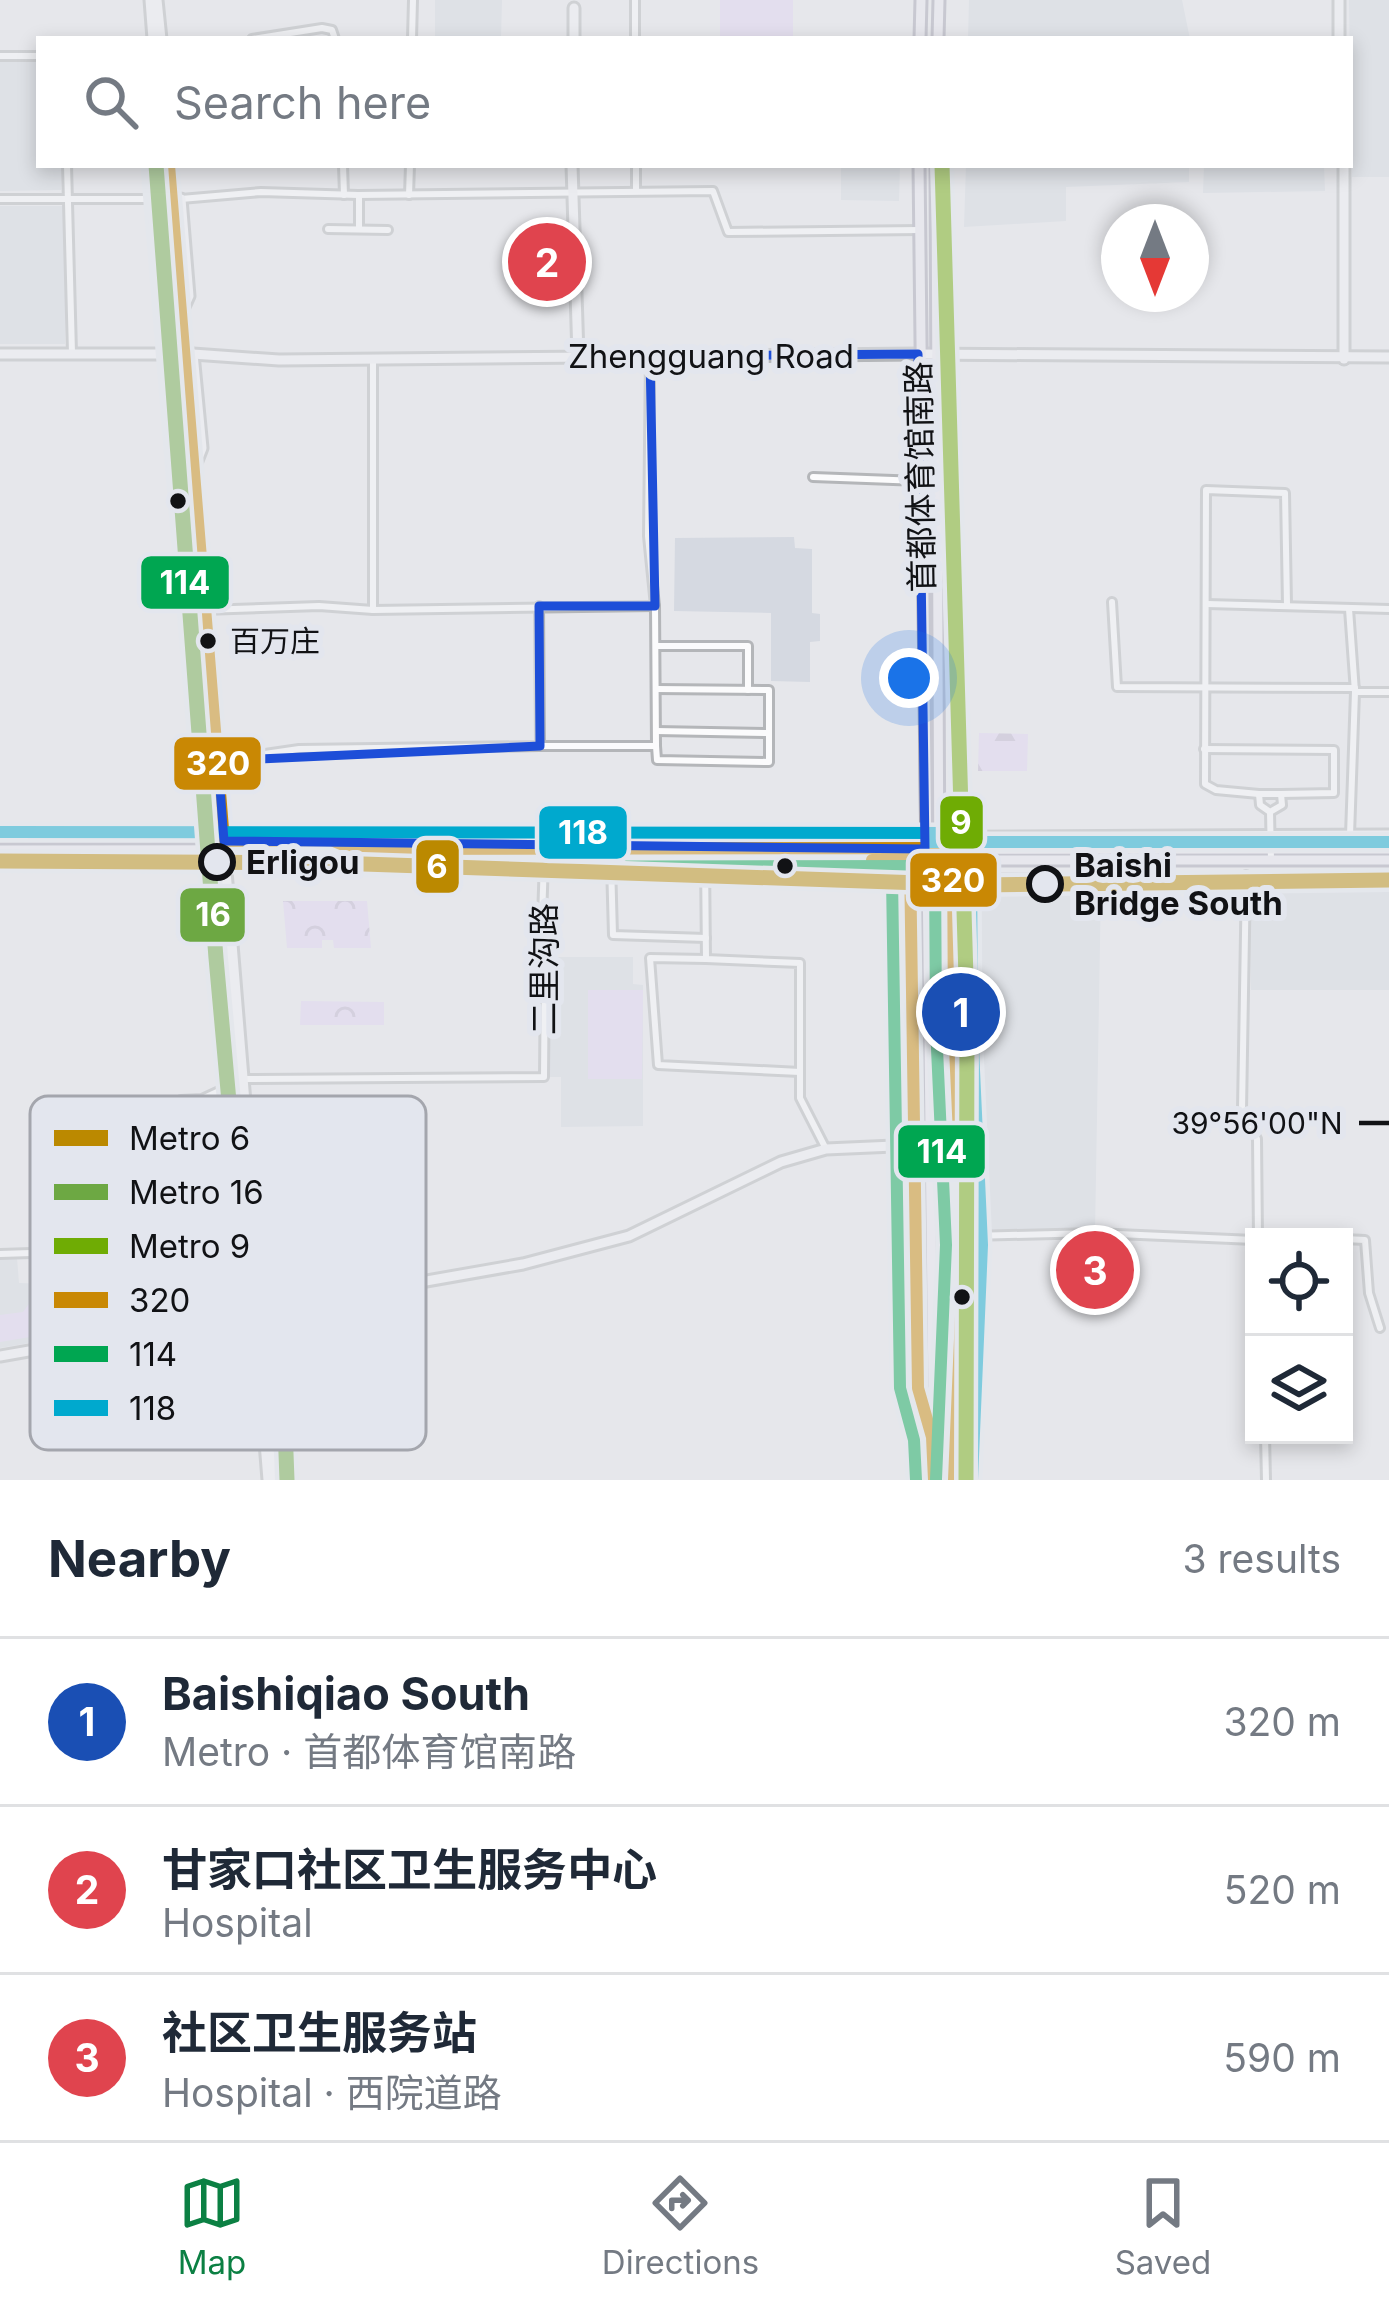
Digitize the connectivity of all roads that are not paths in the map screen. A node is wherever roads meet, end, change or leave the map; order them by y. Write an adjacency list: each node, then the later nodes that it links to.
1 (153, 0): 8 (street)
2 (413, 0): 11 (street)
3 (635, 0): 13 (street)
4 (921, 0): 14 (main road)
5 (939, 0): 15 (main road)
6 (1339, 0): 16 (street)
7 (574, 8): 12 (street)
8 (157, 36)
9 (272, 36): 10 (street)
10 (334, 36)
11 (412, 36)
12 (574, 36)
13 (635, 36)
14 (920, 36)
15 (938, 36)
16 (1340, 36)
17 (0, 56): 18 (street)
18 (36, 56)
19 (68, 168): 33 (street)
20 (167, 168): 34 (street)
21 (344, 168): 30 (street)
22 (410, 168): 32 (street)
23 (572, 168): 29 (street)
24 (636, 168): 28 (street)
25 (919, 168): 39 (main road, 首都体育馆南路)
26 (937, 168): 44 (main road)
27 (1344, 168): 49 (street)
28 (636, 192): 29 (street); 39 (street)
29 (572, 193): 32 (street); 45 (street)
30 (344, 195): 31 (street); 34 (street)
31 (358, 195): 32 (street); 37 (street)
32 (410, 195)
33 (68, 199): 34 (street); 35 (street); 41 (street)
34 (173, 199): 42 (street); 42 (street)
35 (0, 200)
36 (328, 229): 37 (street)
37 (359, 229): 38 (street)
38 (388, 230)
39 (920, 230): 43 (main road, 首都体育馆南路)
40 (0, 354): 41 (street, Zhengguang Road)
41 (72, 354): 42 (street, Zhengguang Road)
42 (181, 354): 48 (street, Zhengguang Road); 59 (street); 59 (street)
43 (918, 354): 44 (street, Zhengguang Road); 46 (street, Zhengguang Road); 51 (main road, 首都体育馆南路)
44 (934, 354): 49 (street, Zhengguang Road); 76 (main road)
45 (578, 356): 46 (street, Zhengguang Road); 48 (street, Zhengguang Road)
46 (650, 356): 56 (street)
47 (1389, 357): 49 (street, Zhengguang Road)
48 (373, 358): 60 (street)
49 (1344, 359)
50 (813, 477): 51 (street)
51 (920, 481): 80 (main road, 首都体育馆南路)
52 (1112, 602): 63 (street)
53 (1207, 604): 54 (street); 54 (street); 63 (street)
54 (1287, 604): 57 (street)
55 (539, 606): 56 (street); 60 (street); 69 (street)
56 (655, 606): 61 (street)
57 (1349, 609): 58 (street); 65 (street)
58 (1389, 609)
59 (206, 610): 60 (street); 72 (street)
60 (373, 610)
61 (656, 646): 62 (street); 64 (street)
62 (656, 688): 64 (street); 67 (street)
63 (1204, 689): 65 (street); 71 (street)
64 (748, 690): 68 (street)
65 (1355, 690): 66 (street); 78 (street)
66 (1389, 692)
67 (656, 731): 68 (street); 70 (street)
68 (769, 733): 70 (street)
69 (540, 746): 70 (street); 72 (street)
70 (656, 746)
71 (1204, 748): 73 (street); 74 (street)
72 (214, 762): 82 (street)
73 (1259, 794): 74 (street); 75 (street)
74 (1281, 794): 75 (street)
75 (1270, 812): 77 (street)
76 (941, 835): 77 (street); 80 (street); 88 (main road)
77 (1270, 835): 78 (street); 89 (street)
78 (1350, 835): 79 (street)
79 (1389, 835)
80 (925, 836): 81 (street); 87 (main road, 首都体育馆南路)
81 (331, 840): 82 (street); 83 (main road)
82 (220, 849): 83 (main road); 85 (main road); 90 (main road); 94 (main road); 103 (street)
83 (353, 849): 86 (main road)
84 (1389, 849): 89 (main road)
85 (0, 850)
86 (910, 854): 87 (main road); 92 (main road); 108 (street, 首都体育馆南路)
87 (925, 854): 88 (main road); 109 (main road, 首都体育馆南路)
88 (947, 854): 89 (main road); 96 (street, 首都体育馆南路); 109 (main road, 首都体育馆南路)
89 (1271, 854): 93 (main road)
90 (544, 860): 91 (main road); 103 (street, 二里沟路)
91 (611, 860): 92 (main road); 98 (street)
92 (704, 860): 99 (street)
93 (1389, 860)
94 (0, 864)
95 (1246, 877): 96 (street); 97 (street); 111 (street)
96 (954, 880): 107 (street, 首都体育馆南路)
97 (1389, 880)
98 (650, 937): 99 (street); 100 (street)
99 (706, 938): 101 (street)
100 (650, 958): 101 (street); 102 (street)
101 (706, 959): 102 (street)
102 (800, 1072): 110 (street)
103 (241, 1081): 104 (street); 105 (street); 106 (street)
104 (208, 1096)
105 (242, 1096)
106 (242, 1096)
107 (962, 1143): 109 (street); 125 (street, 首都体育馆南路)
108 (916, 1144): 109 (street); 110 (street); 121 (street, 首都体育馆南路)
109 (934, 1144): 122 (main road, 首都体育馆南路); 125 (main road, 首都体育馆南路)
110 (826, 1149): 117 (street)
111 (1256, 1228)
112 (970, 1236): 113 (street)
113 (1245, 1239)
114 (1353, 1239): 118 (street)
115 (30, 1254): 116 (street)
116 (0, 1255)
117 (426, 1280)
118 (1380, 1328)
119 (30, 1350): 120 (street)
120 (0, 1356)
121 (918, 1388): 122 (street, 首都体育馆南路); 127 (street)
122 (932, 1437): 128 (main road, 首都体育馆南路)
123 (1265, 1444): 130 (street)
124 (270, 1450): 126 (street)
125 (953, 1457): 129 (main road, 首都体育馆南路)
126 (272, 1480)
127 (921, 1480)
128 (934, 1480)
129 (954, 1480)
130 (1266, 1480)

